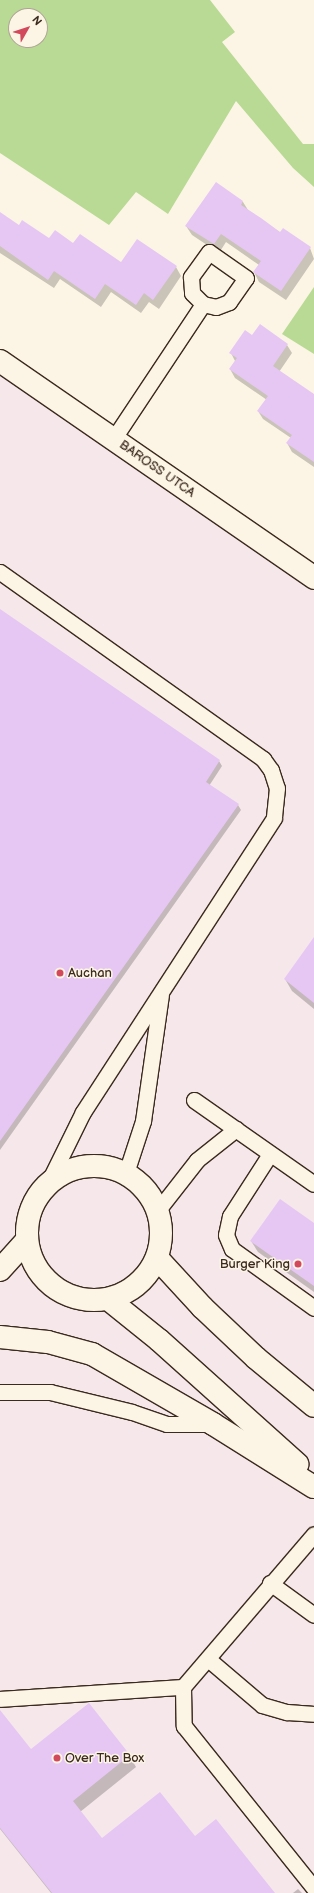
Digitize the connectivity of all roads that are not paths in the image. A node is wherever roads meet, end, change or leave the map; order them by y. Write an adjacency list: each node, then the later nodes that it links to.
1 (203, 304): 3 (lane)
2 (0, 361): 3 (street, BAROSS UTCA)
3 (114, 438): 5 (street, BAROSS UTCA)
4 (0, 572): 6 (lane)
5 (314, 578)
6 (162, 990): 10 (lane); 11 (lane)
7 (194, 1100): 8 (lane)
8 (236, 1129): 9 (lane); 13 (lane)
9 (270, 1154): 12 (lane); 18 (lane)
10 (126, 1173): 11 (street); 13 (street)
11 (48, 1183): 14 (street)
12 (314, 1184)
13 (158, 1210): 15 (street)
14 (27, 1240): 16 (street); 17 (street)
15 (157, 1258): 17 (street); 21 (street)
16 (0, 1270)
17 (108, 1299): 23 (street)
18 (314, 1308)
19 (0, 1337): 22 (street)
20 (0, 1392): 22 (lane)
21 (314, 1406)
22 (213, 1424): 24 (street)
23 (314, 1480)
24 (314, 1487)
25 (314, 1534): 26 (lane)
26 (270, 1583): 27 (lane); 28 (lane)
27 (314, 1615)
28 (208, 1659): 29 (lane); 31 (lane)
29 (183, 1687): 30 (lane); 32 (lane)
30 (0, 1699)
31 (312, 1711)
32 (314, 1888)

